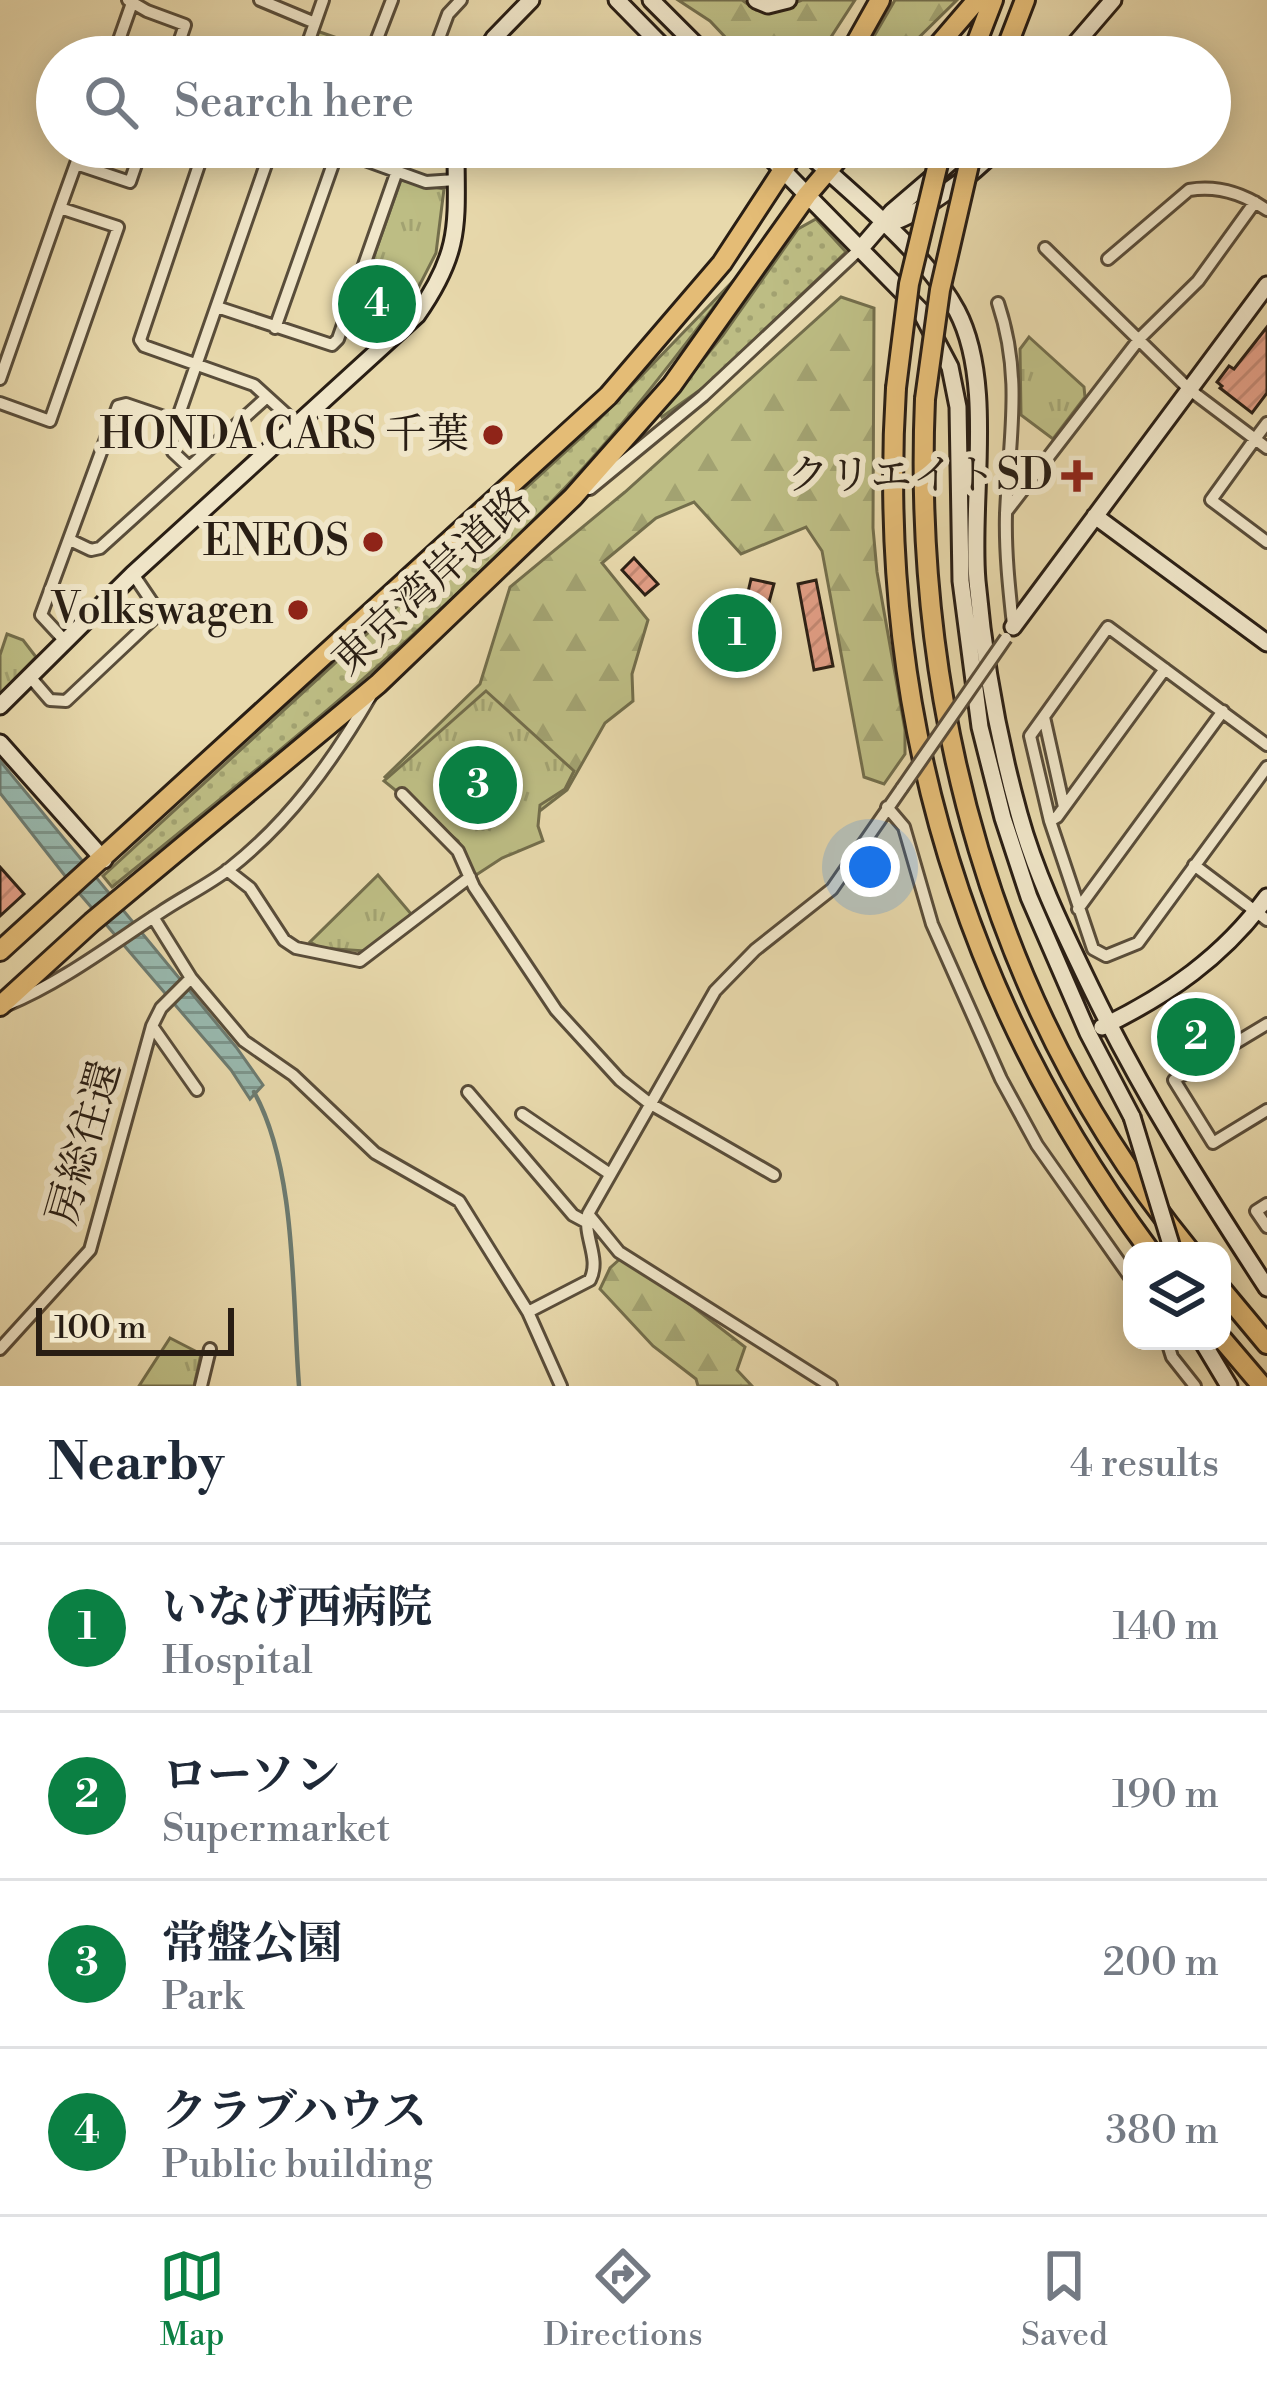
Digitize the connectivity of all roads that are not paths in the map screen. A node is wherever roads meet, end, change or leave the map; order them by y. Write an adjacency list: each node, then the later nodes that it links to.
1 (260, 0): 16 (street)
2 (323, 0): 16 (street)
3 (392, 0): 20 (street)
4 (461, 0): 21 (street)
5 (531, 0): 22 (street)
6 (617, 0): 23 (street)
7 (651, 0): 24 (street)
8 (756, 0): 9 (street)
9 (788, 0)
10 (880, 0): 25 (highway)
11 (977, 0): 26 (highway)
12 (994, 0): 27 (highway)
13 (1025, 0): 28 (highway)
14 (1113, 0): 29 (street)
15 (130, 2): 17 (street); 18 (street)
16 (314, 23): 19 (street)
17 (119, 36)
18 (181, 36)
19 (310, 36)
20 (378, 36)
21 (440, 36)
22 (496, 36)
23 (652, 36)
24 (687, 36)
25 (860, 36)
26 (946, 36)
27 (979, 36)
28 (1011, 36)
29 (1082, 36)
30 (75, 168): 52 (street)
31 (88, 168): 32 (street)
32 (135, 168)
33 (198, 168): 62 (street)
34 (265, 168): 59 (street)
35 (328, 168): 60 (street)
36 (389, 168): 46 (street)
37 (456, 168): 49 (street)
38 (779, 168): 48 (street)
39 (786, 168): 48 (highway, 東京湾岸道路)
40 (824, 168): 47 (street)
41 (830, 168): 47 (highway, 東京湾岸道路)
42 (937, 168): 120 (highway, bridge)
43 (945, 168): 53 (street)
44 (966, 168): 122 (highway, bridge)
45 (976, 168): 53 (street)
46 (397, 171): 49 (street); 60 (street)
47 (827, 171): 50 (highway, 東京湾岸道路); 53 (street)
48 (783, 172): 50 (street); 97 (highway, 東京湾岸道路)
49 (456, 180): 69 (street)
50 (807, 195): 54 (street); 76 (highway, 東京湾岸道路)
51 (1261, 206): 56 (street); 61 (street)
52 (60, 208): 63 (street); 66 (street)
53 (884, 225): 54 (street); 106 (street)
54 (861, 248): 76 (street); 109 (street)
55 (1045, 248): 61 (street)
56 (1108, 259)
57 (1267, 285): 64 (street)
58 (998, 303): 73 (street)
59 (217, 307): 60 (street); 62 (street)
60 (275, 328)
61 (1140, 338): 64 (street); 73 (street)
62 (196, 364): 65 (street); 67 (street)
63 (0, 379)
64 (1190, 390): 70 (street); 74 (street)
65 (267, 397): 69 (street); 72 (street)
66 (0, 404)
67 (176, 421): 72 (street); 75 (street)
68 (1267, 423): 70 (street)
69 (298, 425): 78 (street)
70 (1255, 439): 71 (street); 77 (street)
71 (1267, 448)
72 (189, 467): 75 (street)
73 (1006, 512): 79 (street)
74 (1095, 516): 79 (street); 81 (street)
75 (70, 540): 80 (street)
76 (530, 540): 84 (highway, 東京湾岸道路)
77 (1267, 542)
78 (133, 574): 80 (street); 83 (street)
79 (1009, 632): 92 (street, bridge)
80 (66, 643): 83 (street)
81 (1267, 643)
82 (1165, 669): 86 (street); 87 (street); 93 (street)
83 (31, 678): 85 (street)
84 (378, 684): 96 (street); 105 (highway, 東京湾岸道路)
85 (0, 706)
86 (1223, 711): 89 (street); 100 (street)
87 (1044, 717): 93 (street); 94 (street)
88 (0, 742): 97 (street)
89 (1267, 745)
90 (1267, 766): 95 (street)
91 (402, 794): 98 (street)
92 (887, 808): 112 (street); 123 (street)
93 (1064, 808): 94 (street)
94 (1050, 821): 100 (street)
95 (1194, 865): 100 (street); 101 (street)
96 (227, 870): 98 (street); 102 (street)
97 (89, 872): 103 (highway, 東京湾岸道路)
98 (470, 877): 112 (street)
99 (1267, 897): 101 (street)
100 (1078, 909)
101 (1262, 915): 106 (street)
102 (149, 921): 104 (street); 105 (street)
103 (0, 951)
104 (189, 981): 108 (street, 房総往還); 126 (street)
105 (0, 1007)
106 (1108, 1024): 109 (street); 124 (street)
107 (1267, 1024): 113 (street)
108 (152, 1026): 110 (street); 128 (street, 房総往還)
109 (1088, 1033): 121 (street, bridge)
110 (197, 1090)
111 (468, 1092): 118 (street)
112 (650, 1103): 115 (street); 116 (street)
113 (1267, 1110)
114 (522, 1114): 115 (street)
115 (610, 1174): 118 (street)
116 (774, 1175)
117 (1267, 1204): 119 (street)
118 (587, 1218): 126 (street); 136 (street)
119 (1267, 1228)
120 (1144, 1242)
121 (1170, 1242)
122 (1183, 1242)
123 (1123, 1267)
124 (1267, 1288)
125 (1231, 1301): 127 (highway)
126 (528, 1312): 135 (street)
127 (1267, 1344)
128 (0, 1349)
129 (210, 1349): 134 (street)
130 (1170, 1350): 137 (street)
131 (1213, 1350): 133 (street)
132 (1218, 1350): 138 (highway)
133 (1222, 1382)
134 (201, 1386)
135 (561, 1386)
136 (831, 1386)
137 (1195, 1386)
138 (1262, 1386)

